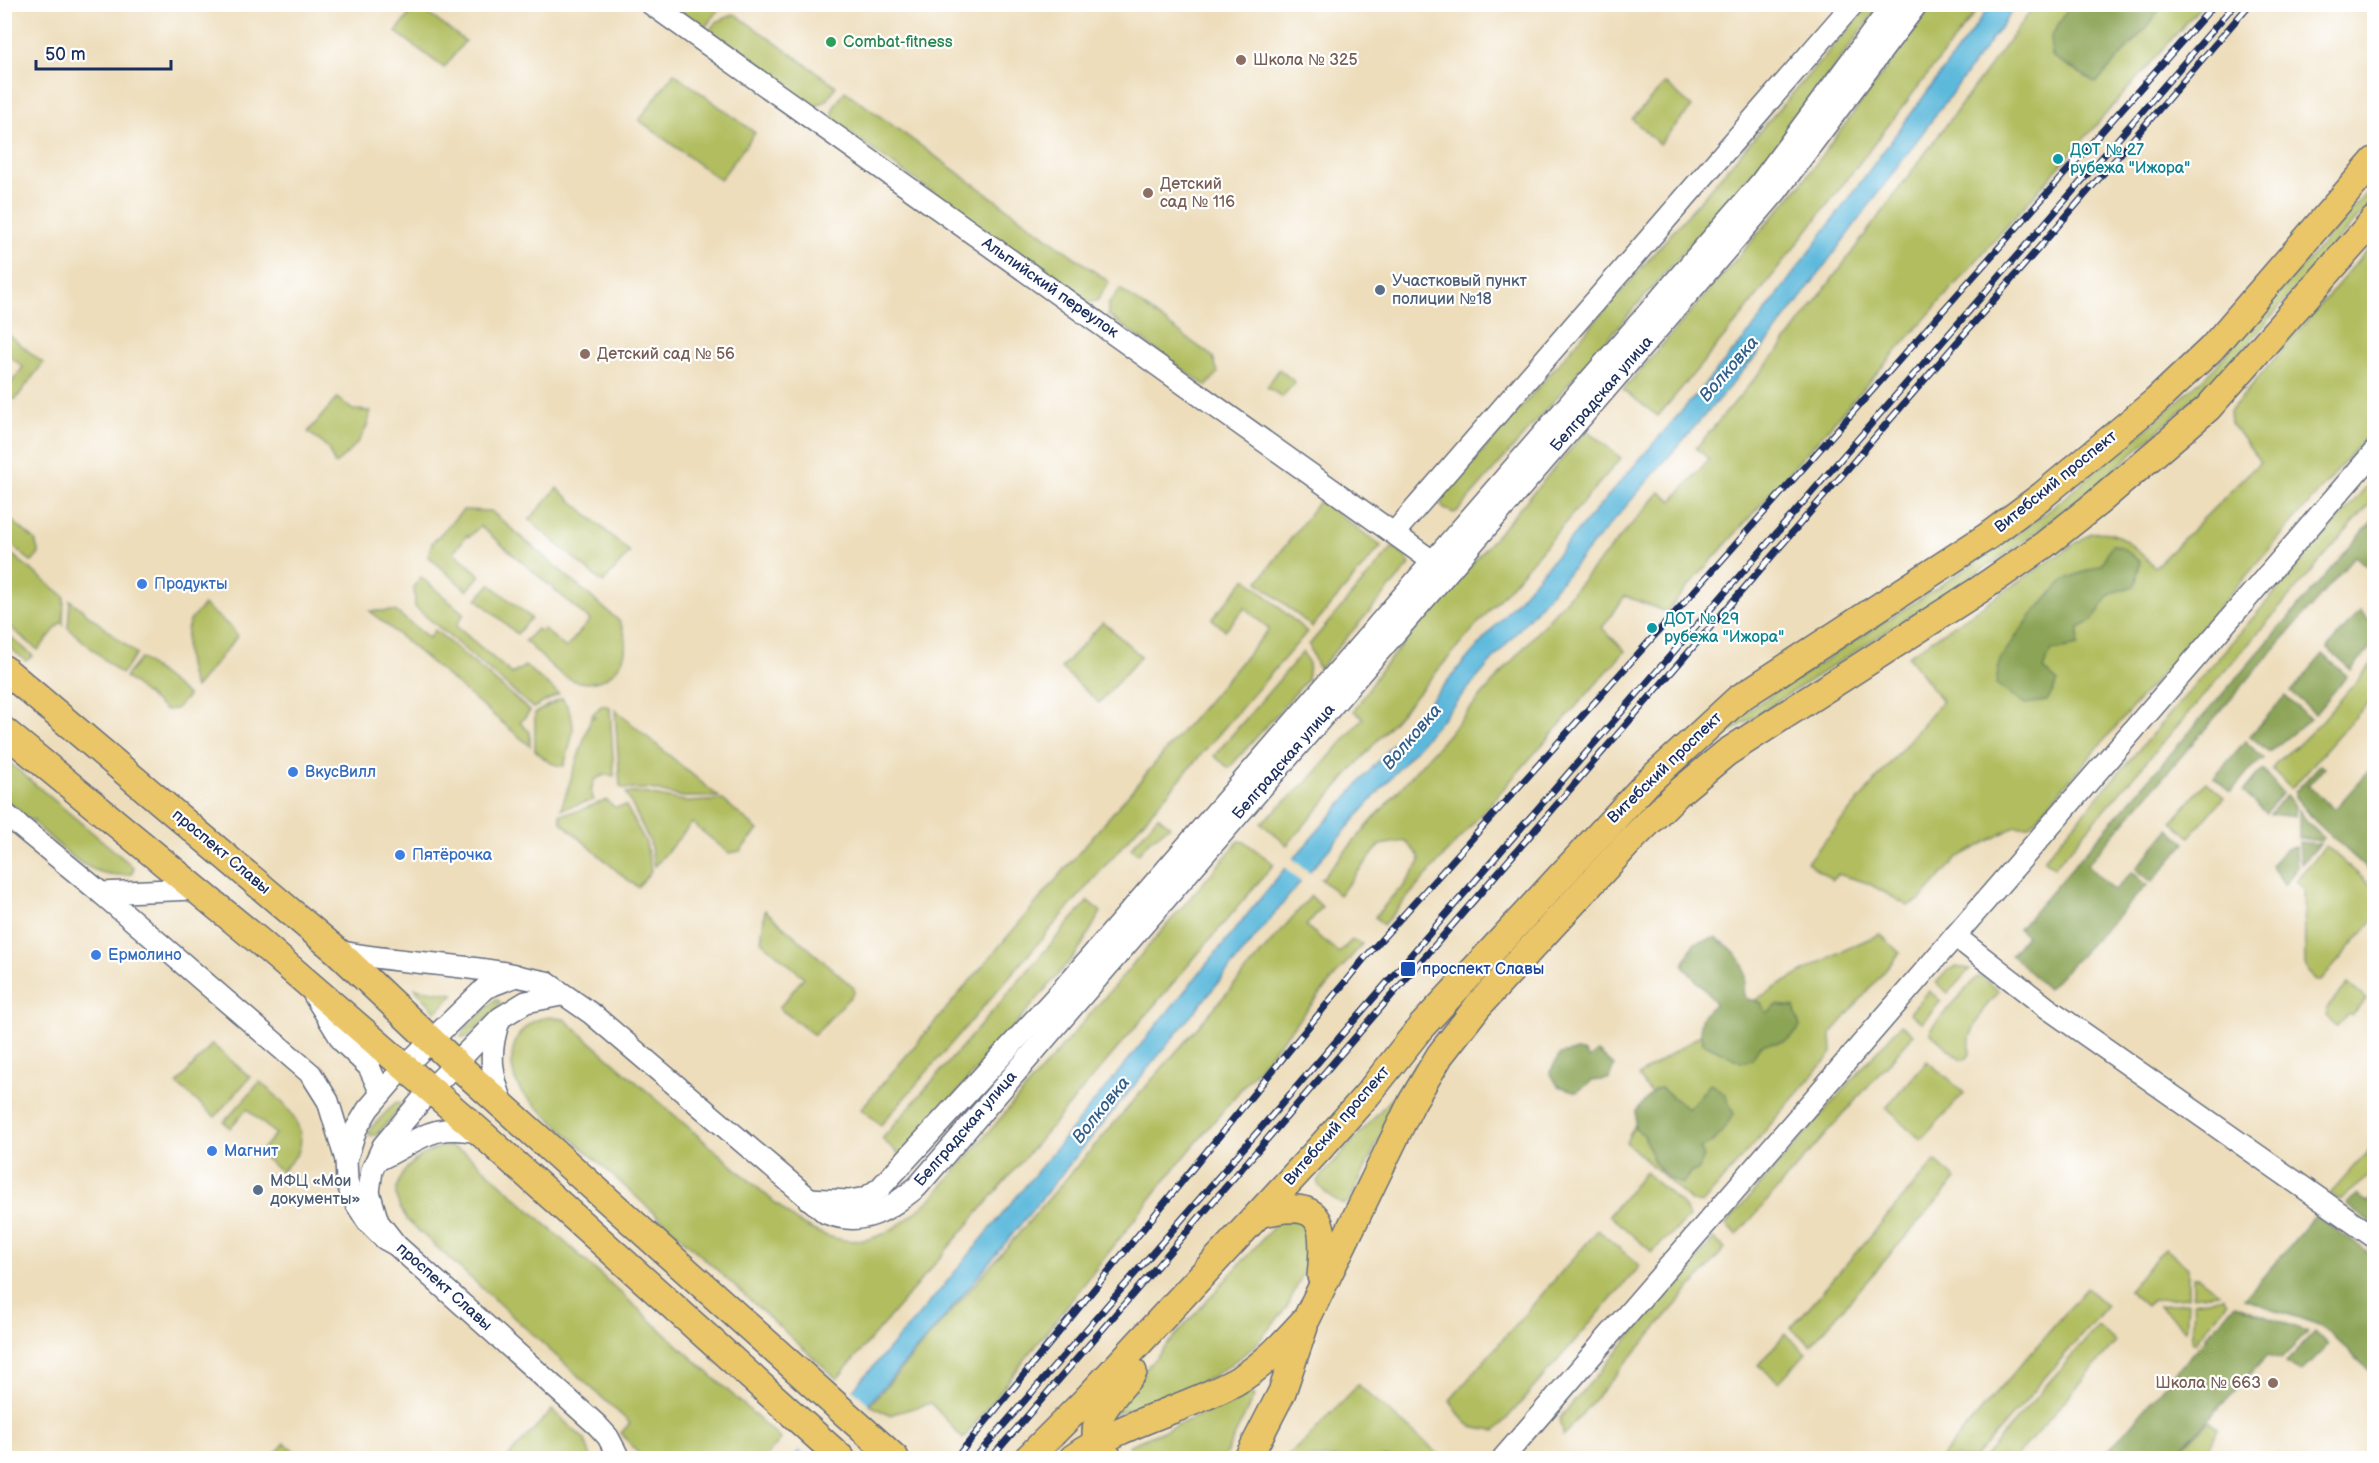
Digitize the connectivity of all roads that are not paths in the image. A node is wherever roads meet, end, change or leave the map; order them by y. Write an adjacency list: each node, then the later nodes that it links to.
1 (651, 4): 8 (street, Альпийский переулок)
2 (1853, 4): 8 (street)
3 (1893, 4): 9 (street, Белградская улица)
4 (1917, 4): 9 (street, Белградская улица)
5 (2374, 161): 31 (main road, Витебский проспект)
6 (2374, 220): 34 (main road, Витебский проспект)
7 (2374, 452): 15 (street)
8 (1394, 533): 9 (street, Альпийский переулок)
9 (1440, 566): 19 (street, Белградская улица)
10 (4, 669): 16 (main road, проспект Славы)
11 (4, 731): 13 (main road)
12 (4, 813): 14 (street)
13 (193, 890): 14 (street); 18 (main road)
14 (101, 893): 30 (street)
15 (1955, 936): 32 (street); 44 (street)
16 (337, 951): 17 (street); 21 (main road, проспект Славы)
17 (516, 976): 19 (street); 21 (street)
18 (306, 982): 23 (main road); 25 (street)
19 (561, 995): 20 (street, проспект Славы)
20 (501, 1018): 22 (street, проспект Славы); 26 (street)
21 (432, 1042): 22 (main road, проспект Славы); 23 (street)
22 (455, 1064): 24 (street, проспект Славы); 26 (main road, проспект Славы)
23 (404, 1067): 24 (main road); 25 (street)
24 (430, 1090): 28 (main road); 29 (street, проспект Славы)
25 (381, 1093): 27 (street)
26 (505, 1108): 40 (main road, проспект Славы)
27 (356, 1129): 29 (street); 30 (street)
28 (481, 1133): 29 (street); 39 (main road)
29 (380, 1153): 33 (street, проспект Славы)
30 (346, 1160): 33 (street)
31 (1258, 1214): 34 (main road); 35 (main road, Витебский проспект)
32 (2374, 1237)
33 (396, 1245): 38 (street, проспект Славы)
34 (1319, 1292): 36 (main road, Витебский проспект)
35 (1176, 1302): 37 (main road); 41 (main road, Витебский проспект)
36 (1306, 1318): 37 (main road, Витебский проспект); 43 (main road)
37 (1104, 1451): 42 (main road, Витебский проспект)
38 (619, 1458)
39 (841, 1458)
40 (895, 1458)
41 (1028, 1458)
42 (1073, 1458)
43 (1248, 1458)
44 (1503, 1458)

